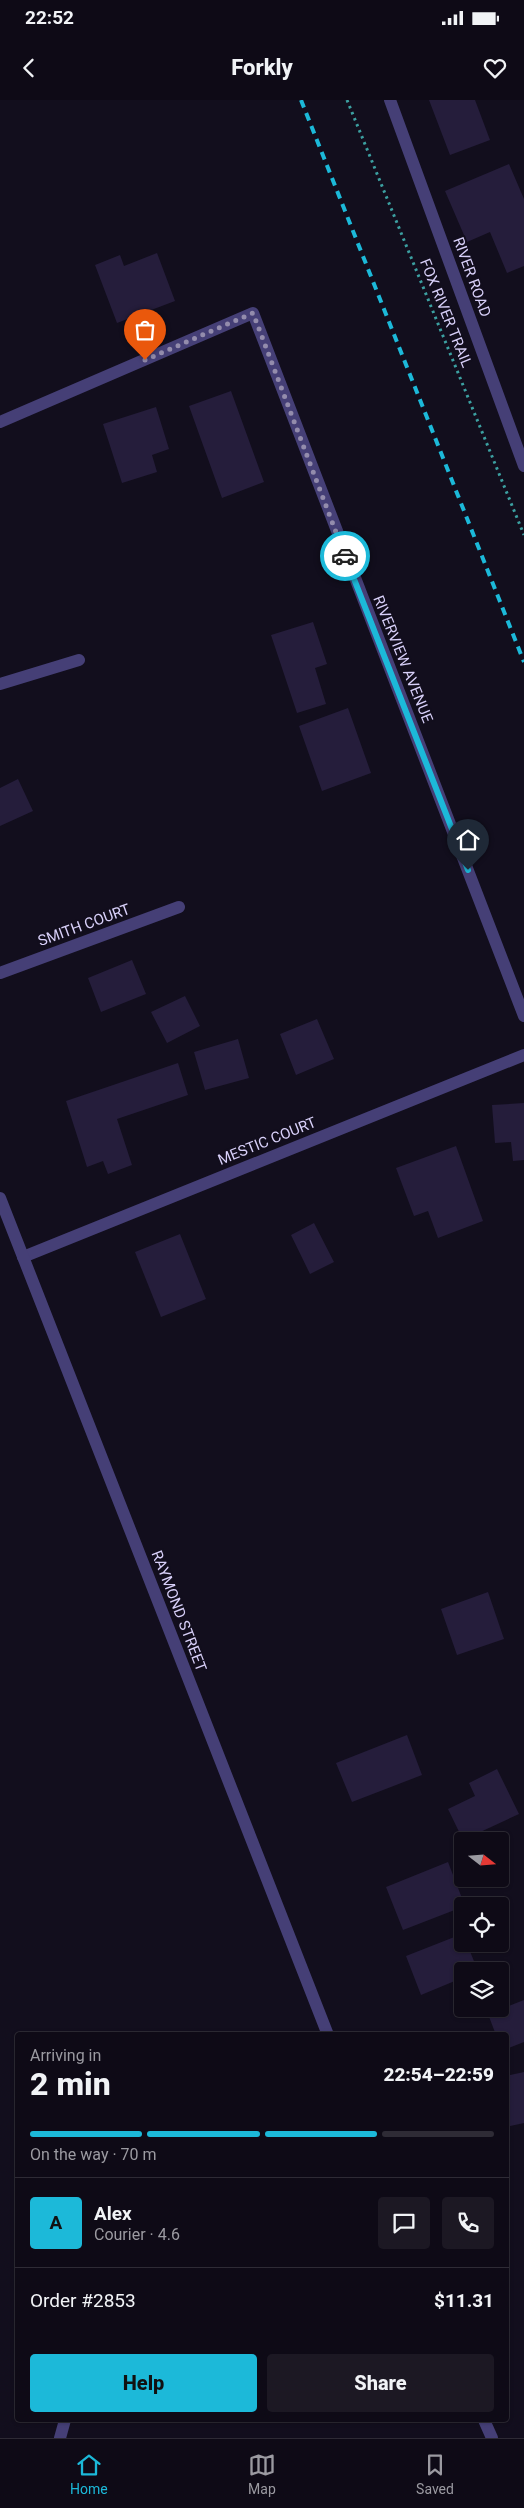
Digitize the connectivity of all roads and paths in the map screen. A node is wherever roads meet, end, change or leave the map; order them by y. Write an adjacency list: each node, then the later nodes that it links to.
1 (348, 100): 5 (path, FOX RIVER TRAIL)
2 (390, 100): 4 (street, RIVER ROAD)
3 (0, 422): 10 (street, RIVERVIEW AVENUE)
4 (524, 466)
5 (524, 535)
6 (79, 660): 7 (street)
7 (0, 684)
8 (180, 907): 9 (street, SMITH COURT)
9 (0, 973)
10 (524, 1016)
11 (524, 1055): 13 (street, MESTIC COURT)
12 (0, 1198): 13 (street, RAYMOND STREET)
13 (23, 1257): 14 (street, RAYMOND STREET)
14 (327, 2032)
15 (64, 2422): 17 (street)
16 (485, 2422): 18 (street)
17 (60, 2438)
18 (492, 2438)

